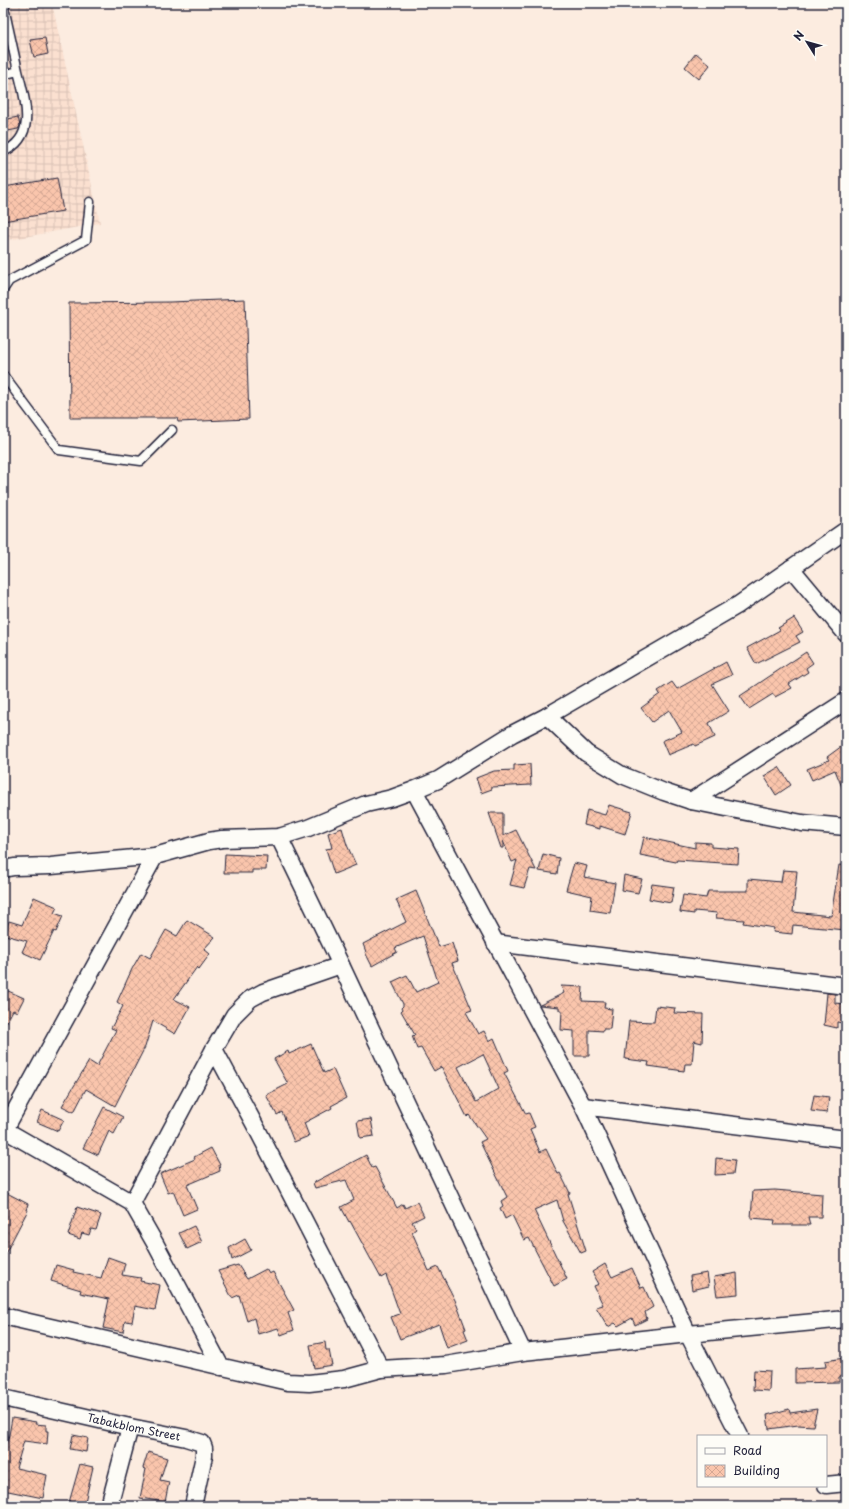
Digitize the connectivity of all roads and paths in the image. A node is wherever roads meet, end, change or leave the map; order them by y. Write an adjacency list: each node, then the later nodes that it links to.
1 (3, 3): 2 (lane)
2 (18, 71): 3 (lane); 4 (lane)
3 (3, 74)
4 (3, 152)
5 (90, 202): 6 (lane)
6 (3, 290)
7 (3, 375): 8 (lane)
8 (172, 430)
9 (846, 530): 10 (street)
10 (791, 568): 11 (street); 13 (street)
11 (846, 634)
12 (846, 701): 15 (street)
13 (547, 716): 14 (street); 15 (street)
14 (414, 790): 17 (street); 20 (street)
15 (691, 801): 16 (street)
16 (846, 827)
17 (279, 836): 18 (street); 21 (street)
18 (155, 856): 19 (street); 25 (street)
19 (3, 870)
20 (495, 943): 22 (street); 24 (street)
21 (341, 965): 23 (street); 31 (street)
22 (846, 986)
23 (214, 1049): 27 (street); 33 (street)
24 (583, 1106): 26 (street); 30 (street)
25 (4, 1132): 27 (street)
26 (846, 1139)
27 (132, 1203): 32 (street)
28 (3, 1316): 32 (street)
29 (846, 1319): 30 (street)
30 (688, 1334): 31 (street); 36 (street)
31 (523, 1352): 33 (street)
32 (221, 1366): 33 (street)
33 (381, 1369)
34 (3, 1398): 35 (street, Tabakblom Street)
35 (130, 1427): 39 (street); 40 (street, Tabakblom Street)
36 (739, 1435)
37 (846, 1483): 38 (street)
38 (827, 1485)
39 (109, 1506)
40 (192, 1506)

